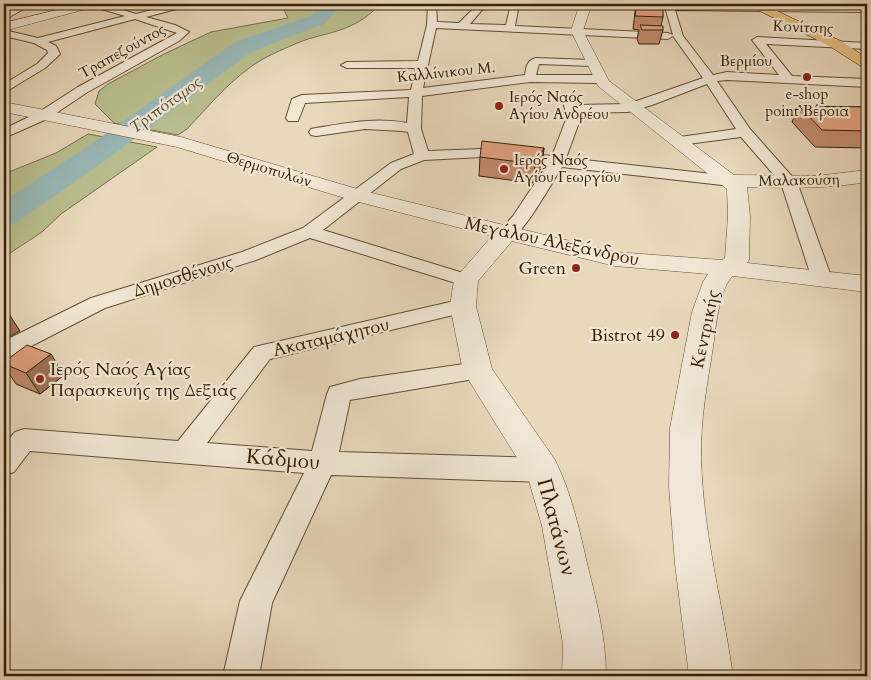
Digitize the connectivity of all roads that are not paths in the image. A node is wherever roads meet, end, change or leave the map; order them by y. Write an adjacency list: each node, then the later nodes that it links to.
1 (24, 4): 14 (street)
2 (93, 4): 12 (street, Τραπεζούντος); 17 (street)
3 (185, 4): 12 (street)
4 (432, 4): 15 (street)
5 (483, 4): 16 (street)
6 (515, 4): 18 (street)
7 (588, 4): 19 (street)
8 (671, 6): 9 (street); 21 (street)
9 (759, 6): 10 (street); 23 (main road)
10 (853, 6): 11 (street); 13 (street)
11 (867, 9)
12 (136, 16): 22 (street); 41 (street, Τραπεζούντος)
13 (867, 16)
14 (4, 17)
15 (432, 25): 16 (street); 27 (street)
16 (462, 26): 18 (street)
17 (4, 27)
18 (510, 28): 19 (street)
19 (577, 31): 21 (street); 30 (street)
20 (4, 33): 22 (street)
21 (678, 36): 33 (street)
22 (35, 41): 25 (street); 36 (street)
23 (836, 44): 24 (street, Κονίτσης); 28 (main road); 34 (street, Κονίτσης)
24 (867, 46)
25 (11, 48)
26 (367, 52): 29 (street)
27 (423, 64): 29 (street); 37 (street)
28 (867, 64)
29 (347, 65): 31 (street)
30 (598, 75): 32 (street, Καλλίνικου Μ.); 32 (street); 38 (street); 40 (street)
31 (344, 78)
32 (530, 78): 37 (street, Καλλίνικου Μ.)
33 (709, 78): 34 (street, Βερμίου); 38 (street, Βερμίου); 45 (street)
34 (788, 78): 35 (street, Βερμίου)
35 (867, 83)
36 (4, 89)
37 (416, 93): 42 (street, Καλλίνικου Μ.); 43 (street)
38 (634, 106): 40 (street, Βερμίου); 47 (street)
39 (4, 107): 41 (street)
40 (570, 109): 49 (street)
41 (44, 115): 46 (street); 53 (street, Θερμοπυλών)
42 (293, 118)
43 (414, 128): 44 (street); 48 (street)
44 (316, 132)
45 (745, 132): 47 (street); 52 (street)
46 (4, 134)
47 (680, 141): 51 (street)
48 (422, 156): 49 (street, Δημοσθένους); 53 (street, Δημοσθένους)
49 (558, 160): 51 (street, Δημοσθένους); 55 (street)
50 (867, 176): 52 (street, Μαλακούση)
51 (731, 180): 52 (street, Μαλακούση); 56 (street, Κεντρικής)
52 (789, 182): 57 (street)
53 (358, 196): 54 (street, Δημοσθένους); 55 (street, Μεγάλου Αλεξάνδρου)
54 (309, 232): 59 (street); 60 (street, Δημοσθένους)
55 (506, 234): 56 (street, Μεγάλου Αλεξάνδρου); 59 (street)
56 (729, 268): 57 (street, Μεγάλου Αλεξάνδρου); 68 (street, Κεντρικής)
57 (822, 278): 58 (street, Μεγάλου Αλεξάνδρου)
58 (867, 284)
59 (465, 293): 61 (street, Πλατάνων); 62 (street, Ακαταμάχητου)
60 (4, 350)
61 (478, 371): 63 (street); 65 (street, Πλατάνων)
62 (186, 451): 63 (street, Κάδμου); 64 (street, Κάδμου)
63 (323, 463): 65 (street, Κάδμου); 66 (street)
64 (4, 464)
65 (543, 470): 67 (street, Πλατάνων)
66 (242, 676)
67 (584, 676)
68 (711, 676)

